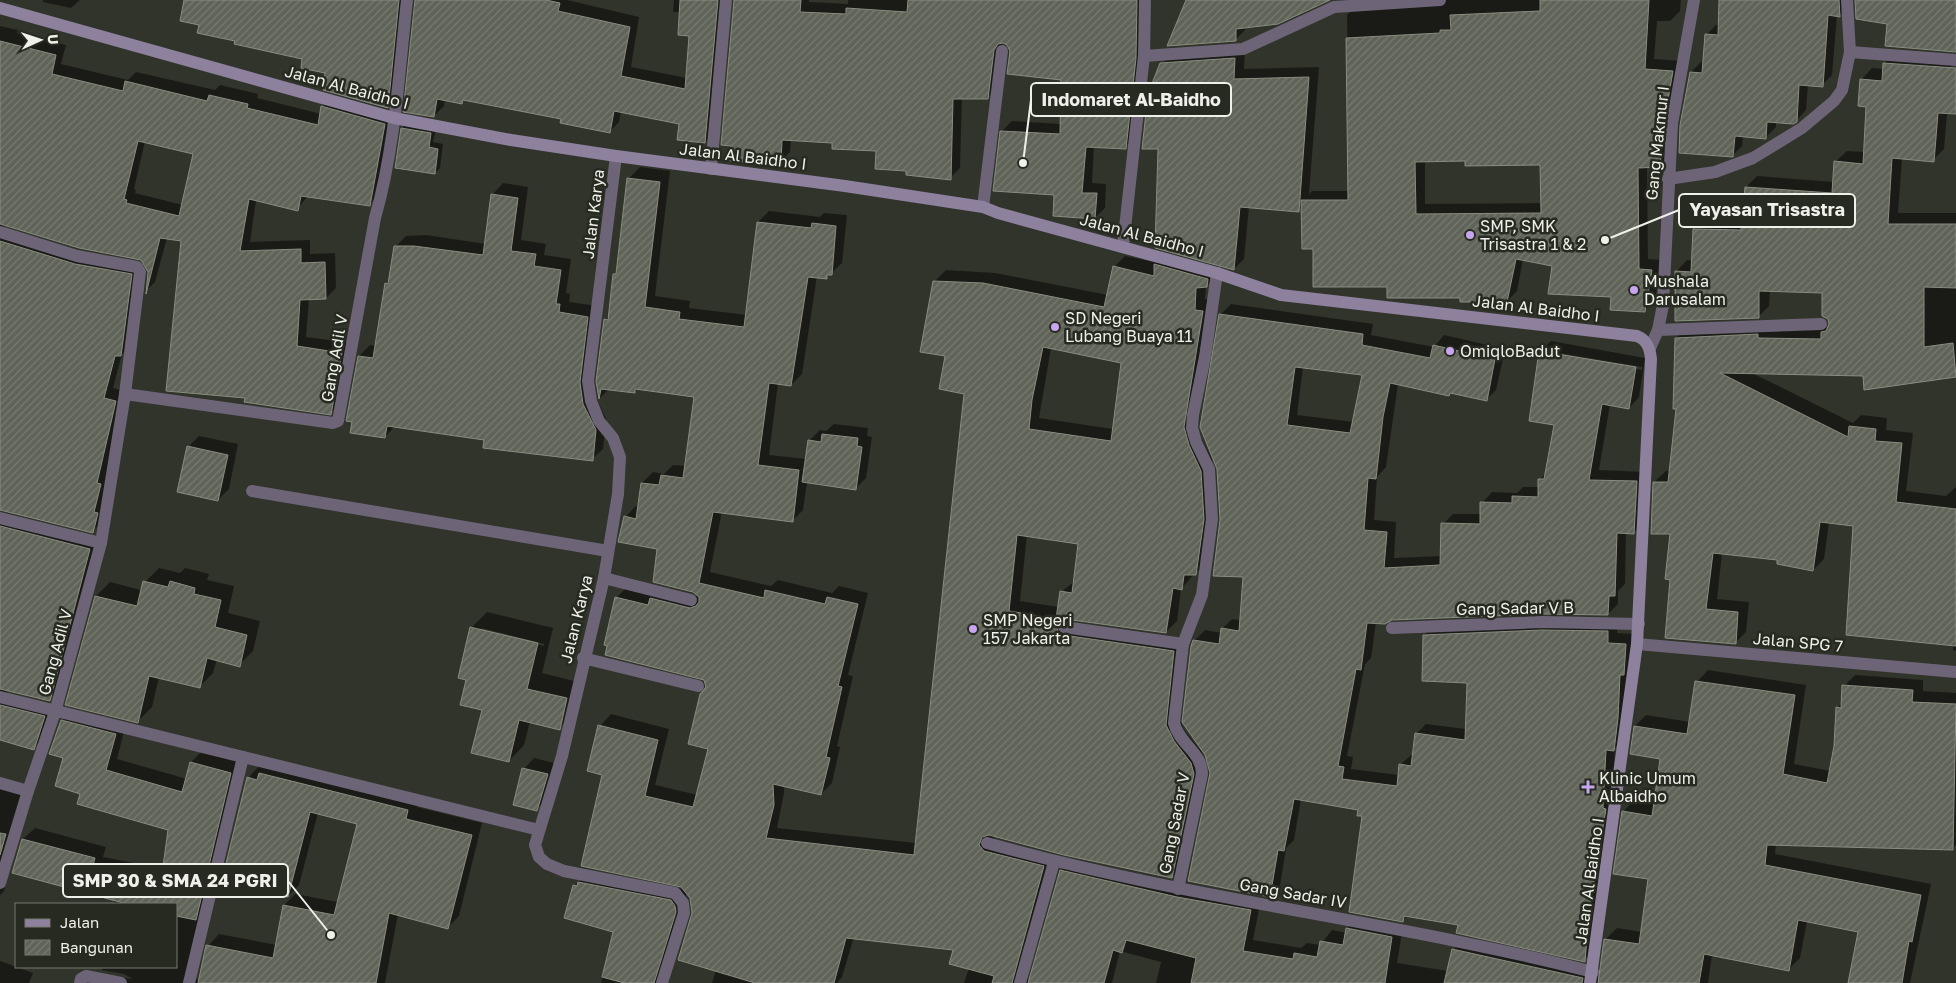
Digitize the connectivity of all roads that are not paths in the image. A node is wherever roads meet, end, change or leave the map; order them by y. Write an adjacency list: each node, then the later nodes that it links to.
1 (406, 0): 12 (street)
2 (726, 0): 14 (street)
3 (1145, 0): 10 (street)
4 (1440, 0): 10 (street)
5 (1694, 0): 15 (street, Gang Makmur I)
6 (1847, 0): 9 (street)
7 (0, 8): 12 (street, Jalan Al Baidho I)
8 (1002, 51): 16 (street)
9 (1850, 52): 11 (street); 15 (street)
10 (1144, 56): 18 (street)
11 (1956, 60)
12 (394, 118): 13 (street, Jalan Al Baidho I); 23 (street, Gang Adil V)
13 (616, 156): 14 (street, Jalan Al Baidho I); 27 (street, Jalan Karya)
14 (711, 169): 16 (street, Jalan Al Baidho I)
15 (1668, 179): 21 (street, Gang Makmur I)
16 (983, 207): 18 (street, Jalan Al Baidho I)
17 (0, 232): 23 (street, Gang Adil V)
18 (1123, 246): 19 (street, Jalan Al Baidho I)
19 (1218, 273): 22 (street, Jalan Al Baidho I); 33 (street, Gang Sadar V)
20 (1821, 324): 21 (street)
21 (1658, 330): 22 (street, Gang Makmur I)
22 (1650, 348): 30 (street, Jalan Al Baidho I)
23 (125, 394): 26 (street, Gang Adil V)
24 (252, 491): 27 (street)
25 (0, 518): 26 (street)
26 (101, 543): 39 (street, Gang Adil V)
27 (608, 551): 28 (street, Jalan Karya)
28 (604, 578): 29 (street); 35 (street, Jalan Karya)
29 (691, 600)
30 (1639, 624): 32 (street, Gang Sadar V B); 34 (street, Jalan Al Baidho I)
31 (1064, 627): 33 (street)
32 (1392, 628)
33 (1183, 644): 47 (street, Gang Sadar V)
34 (1637, 644): 36 (street, Jalan SPG 7); 48 (street, Jalan Al Baidho I)
35 (583, 658): 37 (street); 43 (street, Jalan Karya)
36 (1956, 672)
37 (698, 686)
38 (0, 697): 39 (street)
39 (55, 712): 40 (street); 42 (street, Gang Adil V)
40 (243, 757): 43 (street); 51 (street)
41 (0, 783): 42 (street)
42 (28, 791): 46 (street, Gang Adil V)
43 (539, 830): 52 (street, Jalan Karya)
44 (988, 843): 45 (street, Gang Sadar IV)
45 (1054, 862): 47 (street, Gang Sadar IV); 53 (street)
46 (0, 883)
47 (1178, 890): 48 (street, Gang Sadar IV)
48 (1592, 978)
49 (80, 983): 50 (street)
50 (121, 983)
51 (189, 983)
52 (662, 983)
53 (1020, 983)

